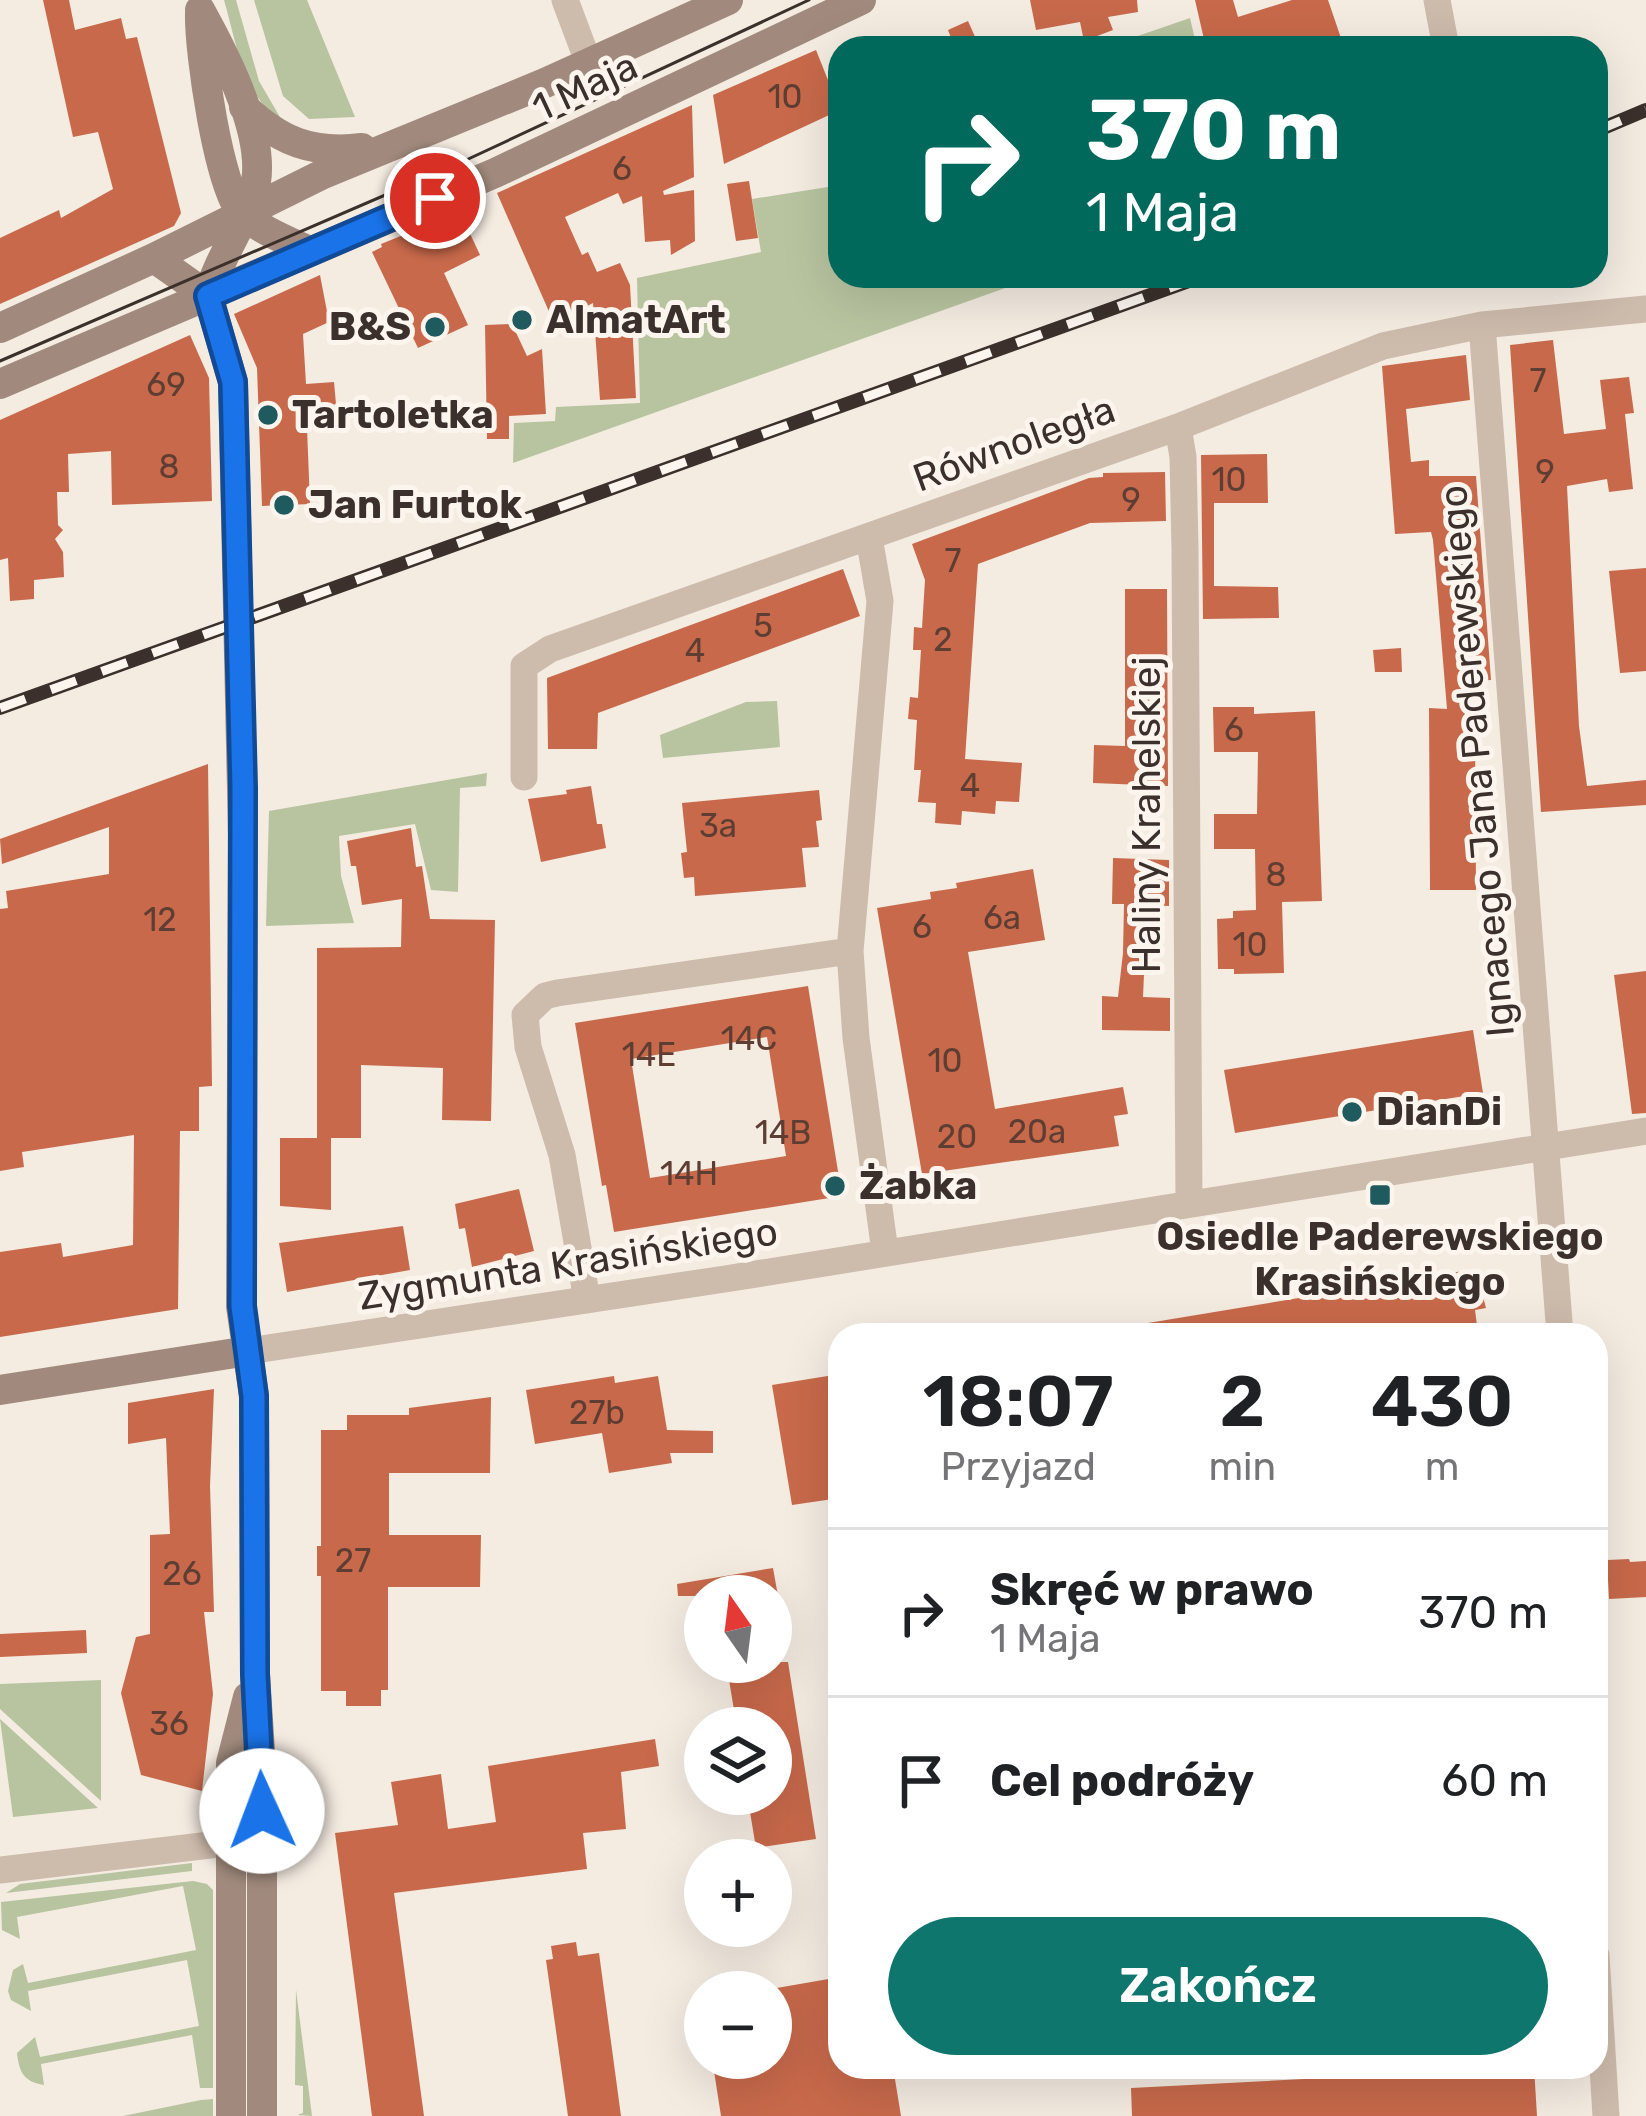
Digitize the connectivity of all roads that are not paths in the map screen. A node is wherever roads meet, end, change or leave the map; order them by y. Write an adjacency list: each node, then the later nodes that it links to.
1 (565, 0): 7 (street)
2 (728, 0): 7 (street, 1 Maja)
3 (861, 0): 11 (street, 1 Maja)
4 (1437, 0): 6 (street)
5 (199, 5): 8 (street); 10 (street)
6 (1444, 36)
7 (589, 64): 9 (street, 1 Maja)
8 (244, 107): 9 (street); 10 (street)
9 (398, 144): 10 (street, 1 Maja)
10 (243, 214): 11 (street); 12 (street, 1 Maja); 13 (street)
11 (309, 250): 13 (street, 1 Maja)
12 (154, 258): 13 (street); 16 (street, 1 Maja)
13 (208, 296): 17 (street, 1 Maja); 28 (street)
14 (1646, 309): 15 (street, Równoległa)
15 (1482, 325): 18 (street, Równoległa); 23 (street, Ignacego Jana Paderewskiego)
16 (0, 328)
17 (0, 384)
18 (1178, 428): 19 (street, Równoległa); 24 (street, Haliny Krahelskiej)
19 (869, 537): 20 (street, Równoległa); 21 (street)
20 (524, 777)
21 (850, 951): 25 (street); 26 (street)
22 (1646, 1131): 23 (street, Zygmunta Krasińskiego)
23 (1547, 1144): 24 (street, Zygmunta Krasińskiego); 27 (street, Ignacego Jana Paderewskiego)
24 (1189, 1202): 25 (street, Zygmunta Krasińskiego)
25 (885, 1252): 26 (street, Zygmunta Krasińskiego)
26 (587, 1300): 28 (street, Zygmunta Krasińskiego)
27 (1559, 1323)
28 (248, 1351): 29 (street, Zygmunta Krasińskiego); 30 (street)
29 (0, 1390)
30 (246, 1841): 31 (street); 33 (street); 34 (street)
31 (0, 1870)
32 (1604, 2079): 35 (street)
33 (231, 2116)
34 (262, 2116)
35 (1606, 2116)

